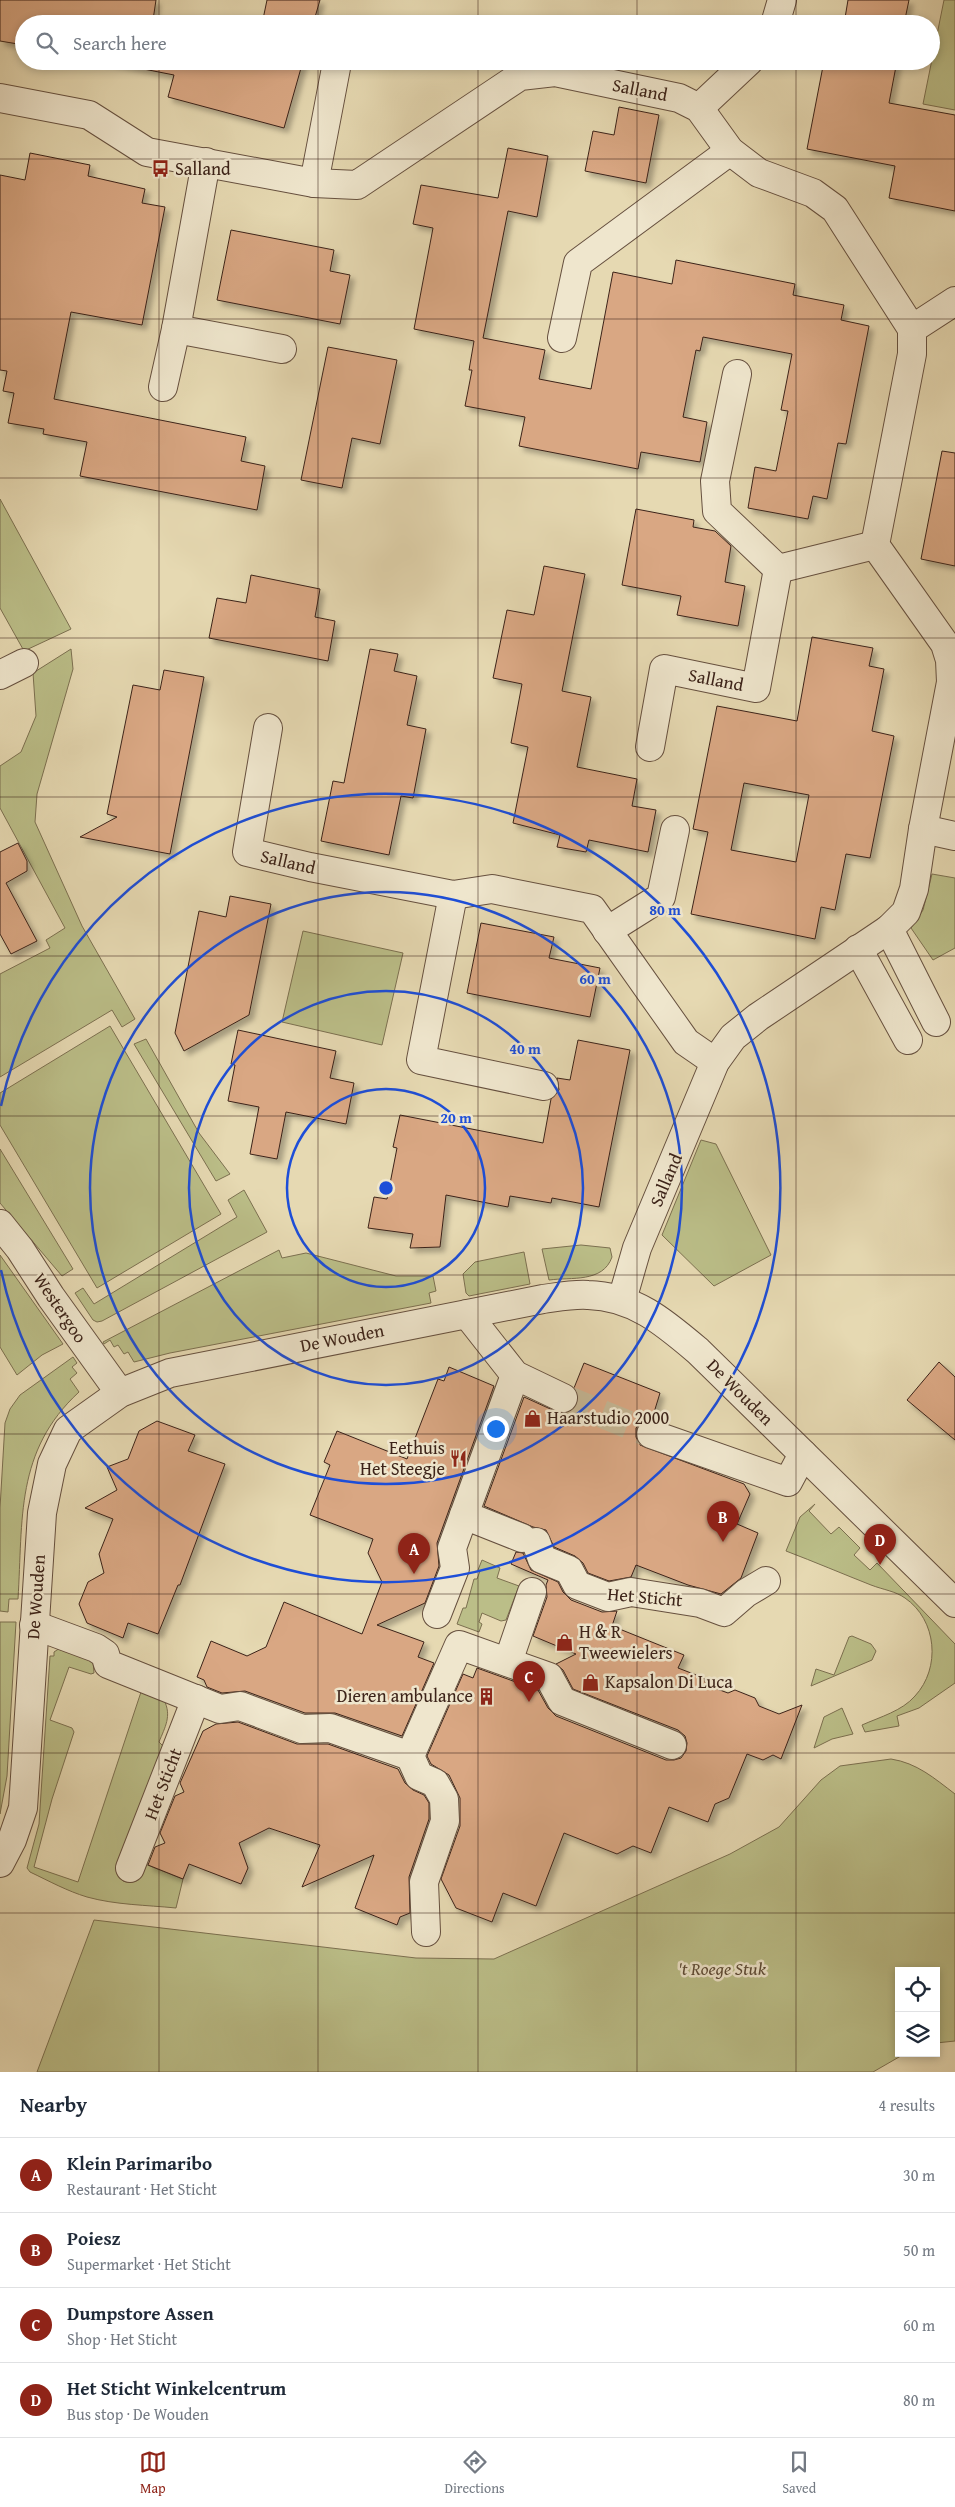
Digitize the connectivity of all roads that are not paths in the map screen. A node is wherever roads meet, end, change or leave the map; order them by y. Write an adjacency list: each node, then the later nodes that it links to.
1 (782, 0): 2 (street)
2 (778, 15)
3 (336, 70): 9 (street)
4 (739, 70): 6 (street)
5 (0, 98): 8 (street, Salland)
6 (699, 108): 7 (street, Salland); 9 (street, Salland)
7 (730, 151): 12 (street, Salland); 13 (street)
8 (206, 162): 9 (street, Salland); 11 (street)
9 (314, 183)
10 (955, 301): 12 (street)
11 (176, 328): 14 (street); 16 (street)
12 (912, 328): 17 (street)
13 (562, 338)
14 (282, 349)
15 (737, 374): 18 (street)
16 (163, 387)
17 (875, 545): 18 (street); 19 (street, Salland)
18 (778, 569): 23 (street, Salland)
19 (953, 659): 24 (street, Salland)
20 (24, 663): 21 (street)
21 (0, 675)
22 (268, 728): 27 (street, Salland)
23 (650, 747)
24 (923, 829): 26 (street); 28 (street, Salland)
25 (675, 830): 29 (street)
26 (955, 836)
27 (453, 895): 29 (street, Salland); 34 (street)
28 (888, 929): 30 (street, Salland); 31 (street)
29 (606, 931): 33 (street, Salland)
30 (858, 949): 32 (street); 33 (street, Salland)
31 (936, 1022)
32 (908, 1040)
33 (715, 1062): 36 (street, Salland)
34 (544, 1086)
35 (0, 1224): 39 (street, Westergoo)
36 (622, 1300): 37 (street, De Wouden); 42 (street, De Wouden)
37 (467, 1314): 38 (street); 39 (street, De Wouden)
38 (515, 1375): 40 (street); 43 (street)
39 (120, 1393): 48 (street, De Wouden)
40 (564, 1398)
41 (651, 1434): 42 (street)
42 (803, 1454): 46 (street, De Wouden)
43 (464, 1515): 44 (street, Het Sticht); 47 (street)
44 (766, 1581)
45 (532, 1592): 49 (street)
46 (955, 1603)
47 (437, 1614)
48 (34, 1625): 50 (street); 53 (street, De Wouden)
49 (508, 1662): 51 (street); 52 (street)
50 (196, 1699): 52 (street); 54 (street, Het Sticht)
51 (672, 1745)
52 (410, 1756): 55 (street)
53 (0, 1863)
54 (130, 1868)
55 (426, 1932)

